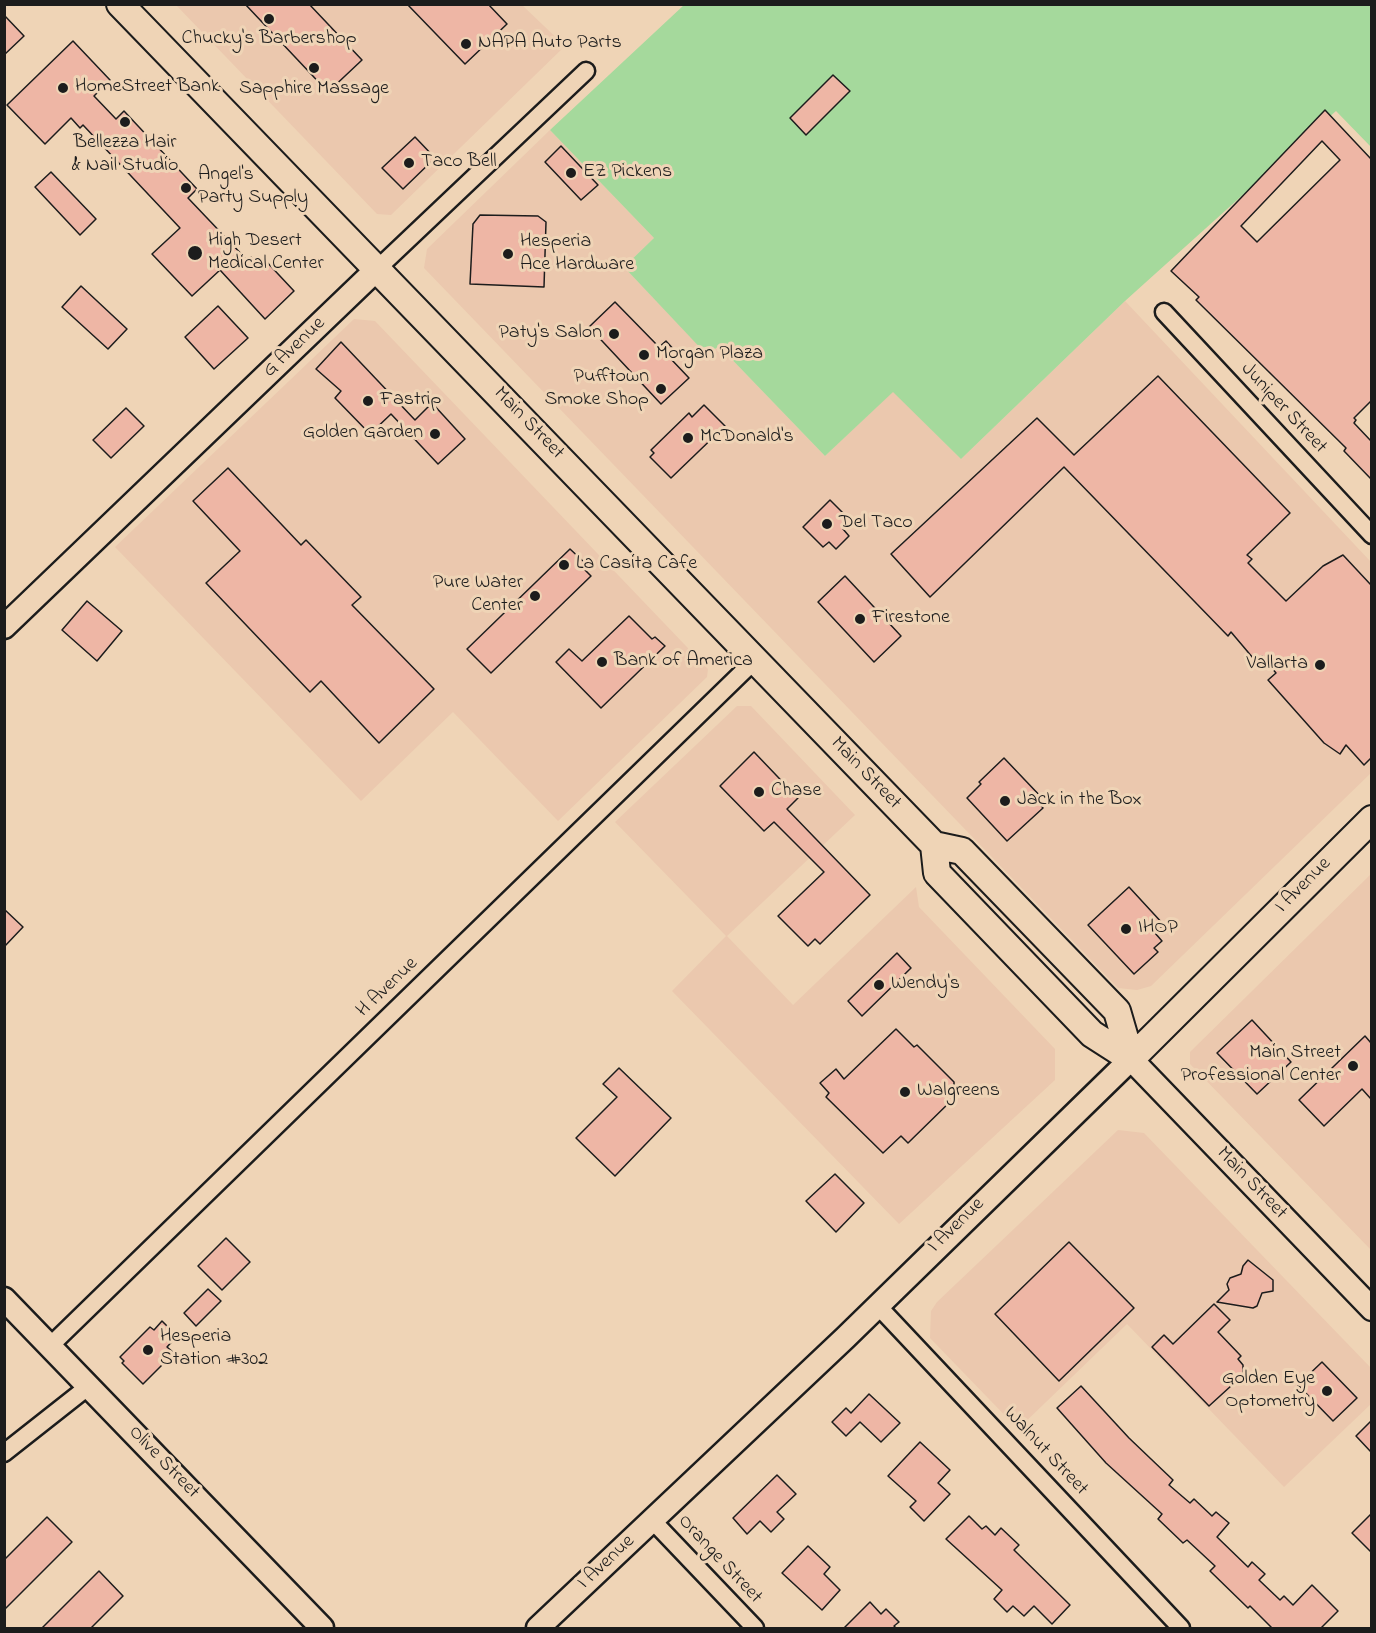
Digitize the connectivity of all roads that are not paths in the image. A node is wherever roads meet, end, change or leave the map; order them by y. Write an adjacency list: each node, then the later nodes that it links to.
1 (120, 4): 3 (main road, Main Street)
2 (586, 71): 3 (street, G Avenue)
3 (375, 271): 6 (main road, G Avenue); 7 (main road, Main Street)
4 (1164, 312): 5 (street, Juniper Street)
5 (1371, 535)
6 (4, 627)
7 (755, 660): 9 (main road, Main Street); 14 (street, H Avenue)
8 (1371, 819): 10 (main road, I Avenue)
9 (934, 845): 10 (main road, Main Street); 10 (main road, Main Street)
10 (1131, 1059): 12 (main road, I Avenue); 13 (main road, Main Street)
11 (4, 1299): 14 (main road, Olive Street)
12 (878, 1306): 17 (main road, I Avenue); 21 (street, Walnut Street)
13 (1371, 1308)
14 (50, 1346): 15 (main road, Olive Street)
15 (89, 1386): 16 (street); 18 (main road, Olive Street)
16 (4, 1453)
17 (652, 1520): 19 (main road, I Avenue); 20 (street, Orange Street)
18 (322, 1629)
19 (538, 1629)
20 (755, 1629)
21 (1181, 1629)

